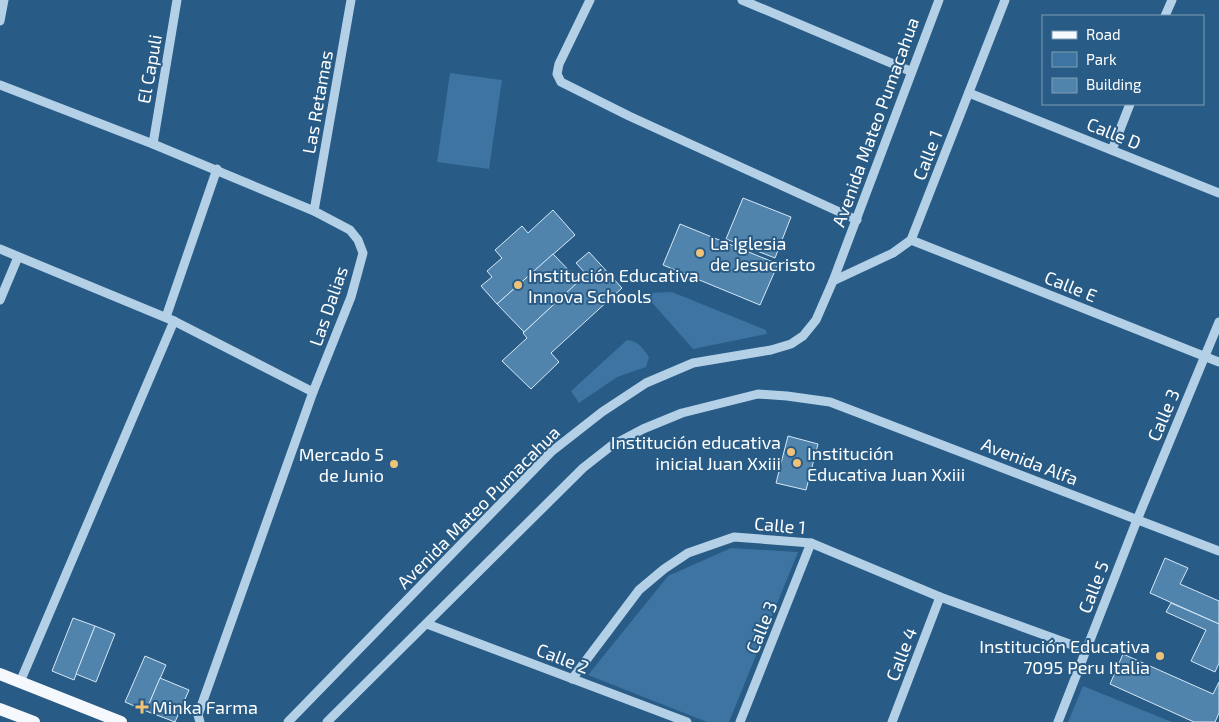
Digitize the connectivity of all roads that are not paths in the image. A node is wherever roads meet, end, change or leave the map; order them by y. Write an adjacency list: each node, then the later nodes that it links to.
1 (4, 0): 11 (street)
2 (177, 0): 16 (street, El Capuli)
3 (351, 0): 20 (street, Las Retamas)
4 (590, 0): 21 (street)
5 (742, 0): 9 (street)
6 (939, 0): 12 (street, Avenida Mateo Pumacahua)
7 (1005, 0): 14 (street, Calle 1)
8 (1172, 0): 10 (street)
9 (765, 4): 12 (street)
10 (1165, 15)
11 (0, 21)
12 (910, 70): 21 (street, Avenida Mateo Pumacahua)
13 (0, 85): 16 (street, Las Dalias)
14 (968, 93): 17 (street, Calle D); 22 (street, Calle 1)
15 (1130, 105): 17 (street)
16 (153, 144): 18 (street, Las Dalias)
17 (1112, 150): 19 (street, Calle D)
18 (217, 169): 20 (street, Las Dalias); 27 (street)
19 (1219, 193)
20 (314, 211): 31 (street, Las Dalias)
21 (857, 220): 25 (street, Avenida Mateo Pumacahua)
22 (911, 240): 25 (street); 29 (street, Calle E)
23 (0, 249): 24 (street)
24 (18, 257): 26 (street); 27 (street)
25 (832, 281): 45 (street, Avenida Mateo Pumacahua)
26 (0, 300)
27 (170, 319): 31 (street); 40 (street)
28 (1219, 322): 29 (street, Calle 3)
29 (1205, 356): 30 (street, Calle E); 32 (street, Calle 3)
30 (1219, 362)
31 (313, 392): 44 (street, Las Dalias)
32 (1137, 520): 34 (street, Avenida Alfa); 36 (street, Avenida Alfa); 37 (street, Calle 5)
33 (812, 543): 35 (street, Calle 1); 39 (street, Calle 1); 48 (street, Calle 3)
34 (1219, 551)
35 (940, 597): 37 (street, Calle 1); 49 (street, Calle 4)
36 (427, 624): 39 (street, Calle 2); 46 (street)
37 (1086, 650): 50 (street, Calle 5)
38 (0, 674): 40 (main road)
39 (572, 679): 47 (street, Calle 2)
40 (20, 682): 43 (main road)
41 (0, 709): 42 (main road)
42 (34, 722)
43 (121, 722)
44 (200, 722)
45 (288, 722)
46 (327, 722)
47 (687, 722)
48 (740, 722)
49 (892, 722)
50 (1058, 722)

